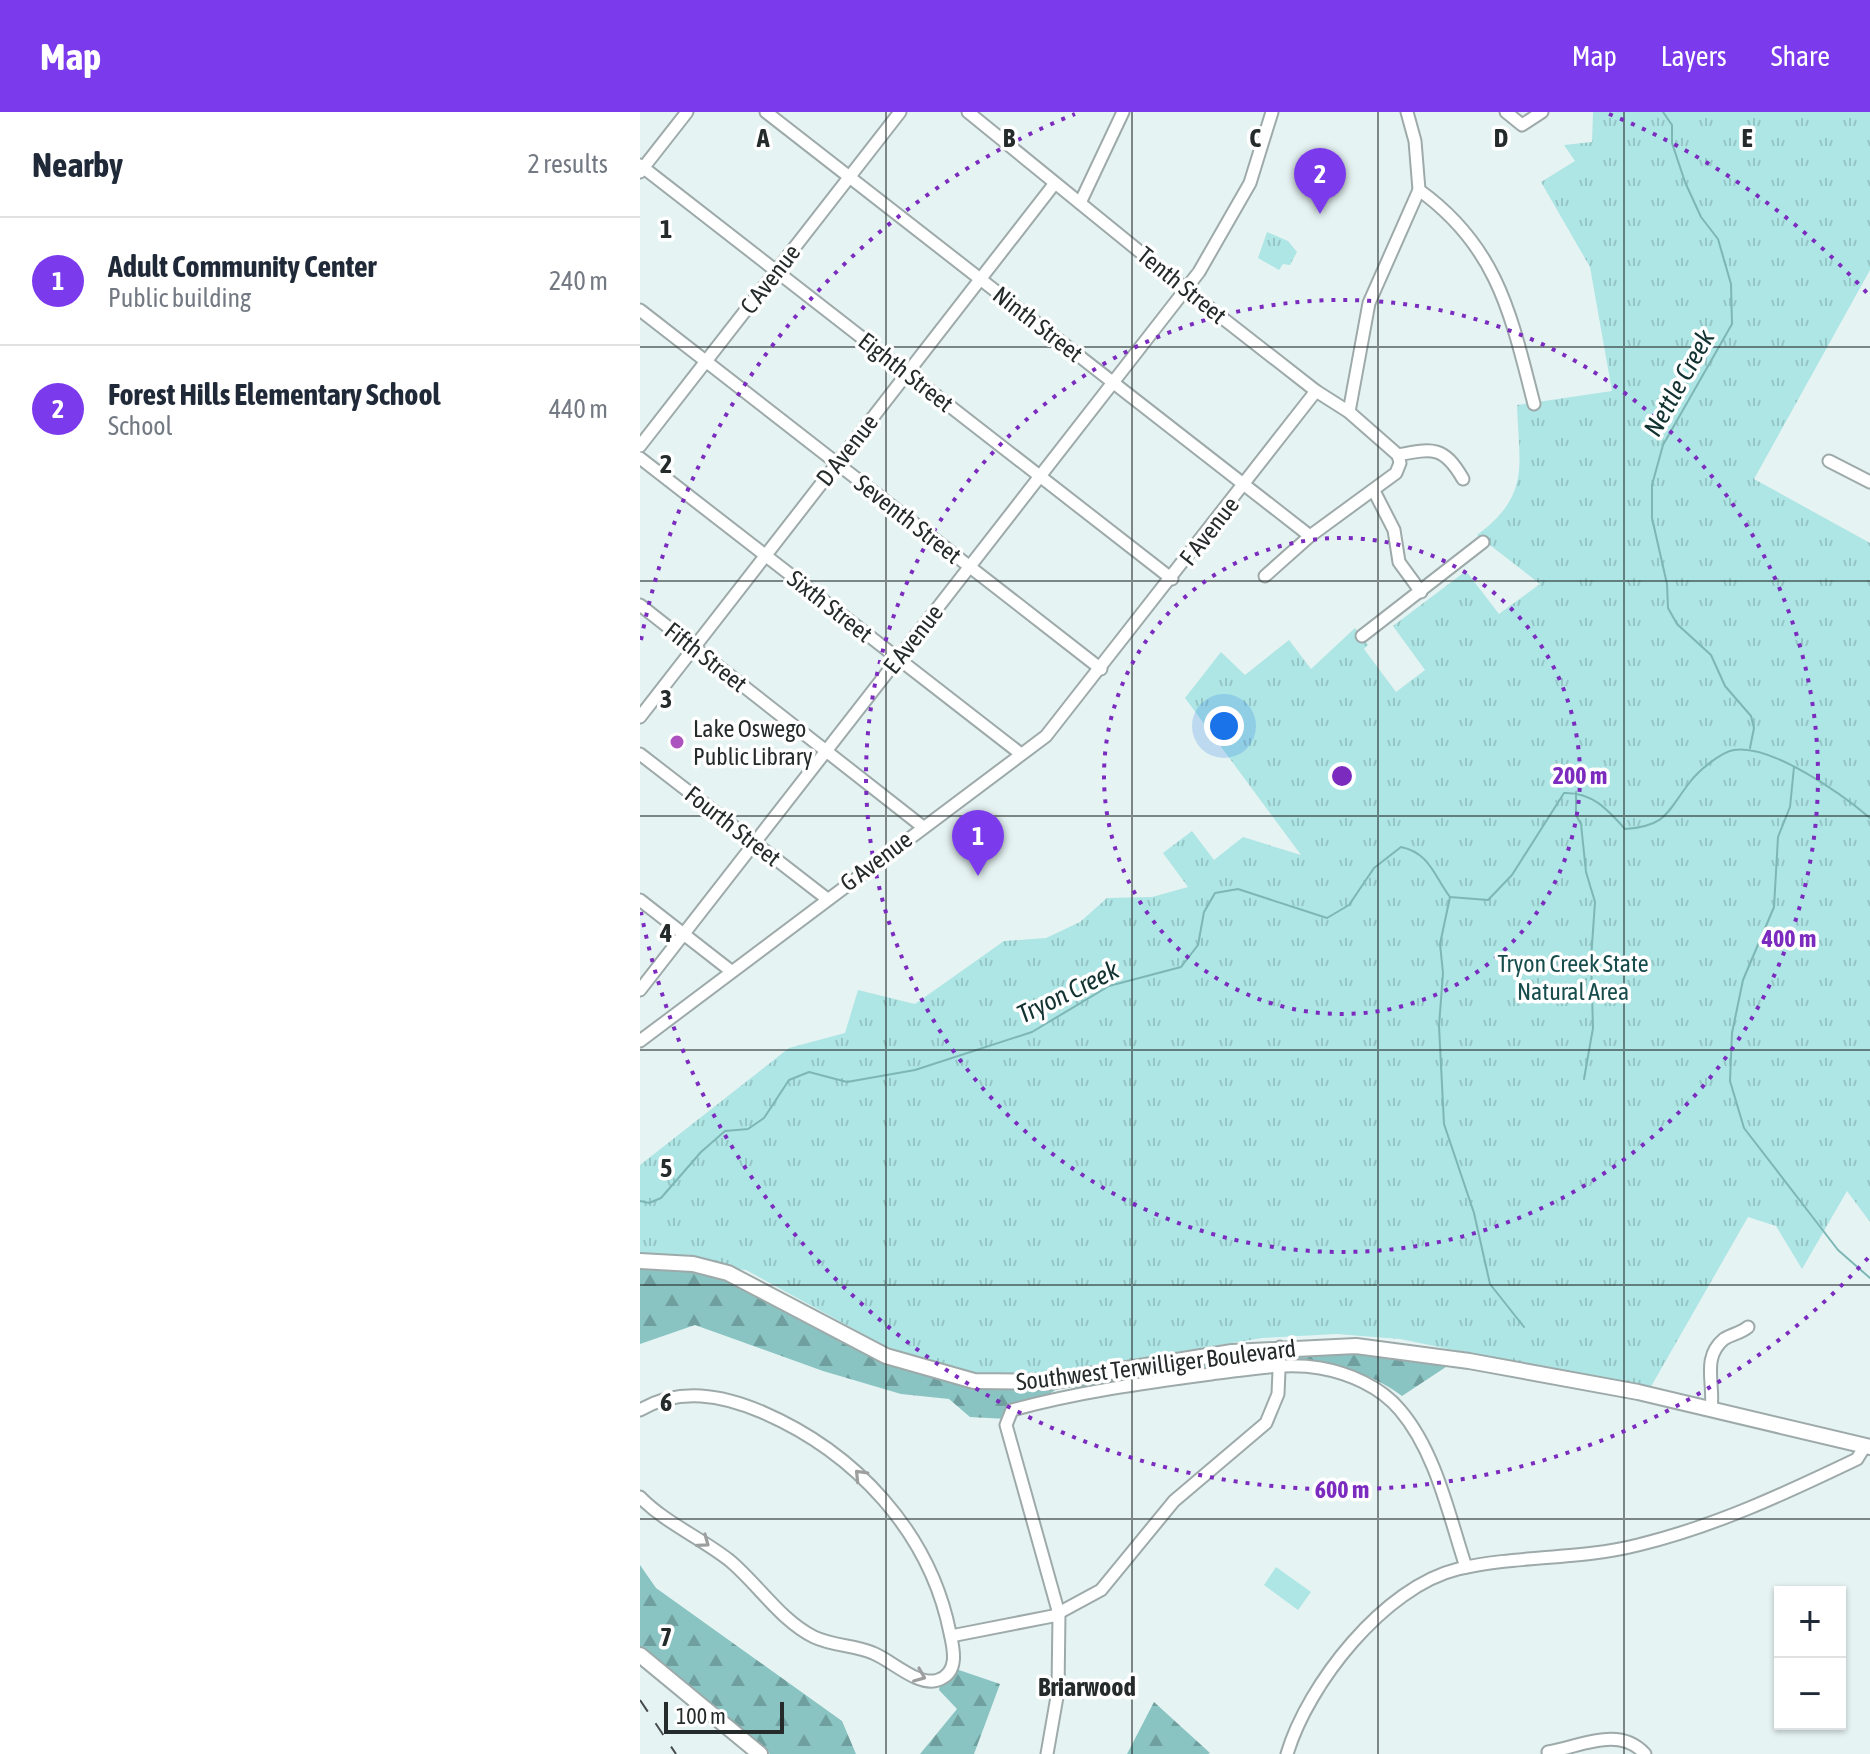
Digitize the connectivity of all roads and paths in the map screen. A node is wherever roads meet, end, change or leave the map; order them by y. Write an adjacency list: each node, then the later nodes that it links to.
1 (687, 112): 10 (street)
2 (766, 112): 11 (street, Ninth Street)
3 (900, 112): 11 (street, C Avenue)
4 (968, 112): 12 (street, Tenth Street)
5 (1123, 112): 14 (street)
6 (1272, 112): 17 (street, E Avenue)
7 (1407, 112): 13 (street)
8 (1506, 112): 9 (street)
9 (1542, 112)
10 (641, 168): 15 (street, Eighth Street)
11 (849, 177): 15 (street, C Avenue); 16 (street, Ninth Street)
12 (1055, 183): 14 (street, Tenth Street); 16 (street, D Avenue)
13 (1419, 190): 23 (street); 24 (street)
14 (1080, 203): 17 (street, Tenth Street)
15 (776, 271): 19 (street, C Avenue); 20 (street, Eighth Street)
16 (981, 279): 20 (street, D Avenue); 21 (street, Ninth Street)
17 (1186, 288): 21 (street, E Avenue); 22 (street, Tenth Street)
18 (640, 310): 19 (street, Seventh Street)
19 (705, 361): 25 (street, C Avenue); 29 (street, Seventh Street)
20 (906, 372): 29 (street, D Avenue); 30 (street, Eighth Street)
21 (1112, 382): 30 (street, E Avenue); 33 (street, Ninth Street)
22 (1316, 391): 24 (street, Tenth Street); 33 (street, F Avenue)
23 (1534, 404)
24 (1349, 412): 26 (street, Tenth Street)
25 (640, 446)
26 (1398, 455): 31 (street); 34 (street)
27 (640, 458): 37 (street, Sixth Street)
28 (1829, 461): 32 (street)
29 (837, 464): 37 (street, D Avenue); 38 (street, Seventh Street)
30 (1039, 476): 38 (street, E Avenue); 40 (street, Eighth Street)
31 (1463, 479)
32 (1870, 482)
33 (1244, 485): 35 (street, Ninth Street); 40 (street, F Avenue)
34 (1374, 491): 35 (street); 41 (street)
35 (1310, 536): 39 (street)
36 (1483, 542): 41 (street)
37 (764, 554): 44 (street, D Avenue); 45 (street, Sixth Street)
38 (969, 567): 45 (street, E Avenue); 46 (street, Seventh Street)
39 (1265, 576)
40 (1172, 579): 46 (street, F Avenue)
41 (1421, 592): 43 (street)
42 (640, 605): 44 (street, Fifth Street)
43 (1362, 636)
44 (694, 648): 47 (street, D Avenue); 48 (street, Fifth Street)
45 (898, 658): 48 (street, E Avenue); 50 (street, Sixth Street)
46 (1101, 669): 50 (street, G Avenue)
47 (640, 717)
48 (826, 750): 51 (street, Fifth Street); 52 (street, E Avenue)
49 (640, 754): 52 (street, Fourth Street)
50 (1021, 754): 51 (street, G Avenue)
51 (923, 827): 53 (street, G Avenue)
52 (754, 843): 53 (street, Fourth Street); 55 (street, E Avenue)
53 (826, 898): 56 (street, G Avenue)
54 (640, 900): 55 (street)
55 (684, 934): 56 (street); 57 (street, E Avenue)
56 (731, 971): 58 (street, G Avenue)
57 (640, 990)
58 (640, 1041)
59 (640, 1261): 61 (main road, Southwest Terwilliger Boulevard)
60 (1748, 1327): 63 (street)
61 (1280, 1347): 62 (street); 63 (main road, Southwest Terwilliger Boulevard)
62 (1281, 1367): 67 (street); 68 (street); 68 (street)
63 (1711, 1409): 65 (main road, Southwest Terwilliger Boulevard)
64 (640, 1410): 69 (street, one-way to 64)
65 (1867, 1446): 67 (street)
66 (640, 1497): 69 (street, one-way to 69)
67 (1466, 1567): 74 (street)
68 (1059, 1614): 69 (street); 73 (street)
69 (951, 1636)
70 (640, 1655): 72 (main road)
71 (1548, 1752): 75 (street)
72 (760, 1754)
73 (1047, 1754)
74 (1287, 1754)
75 (1645, 1754)

